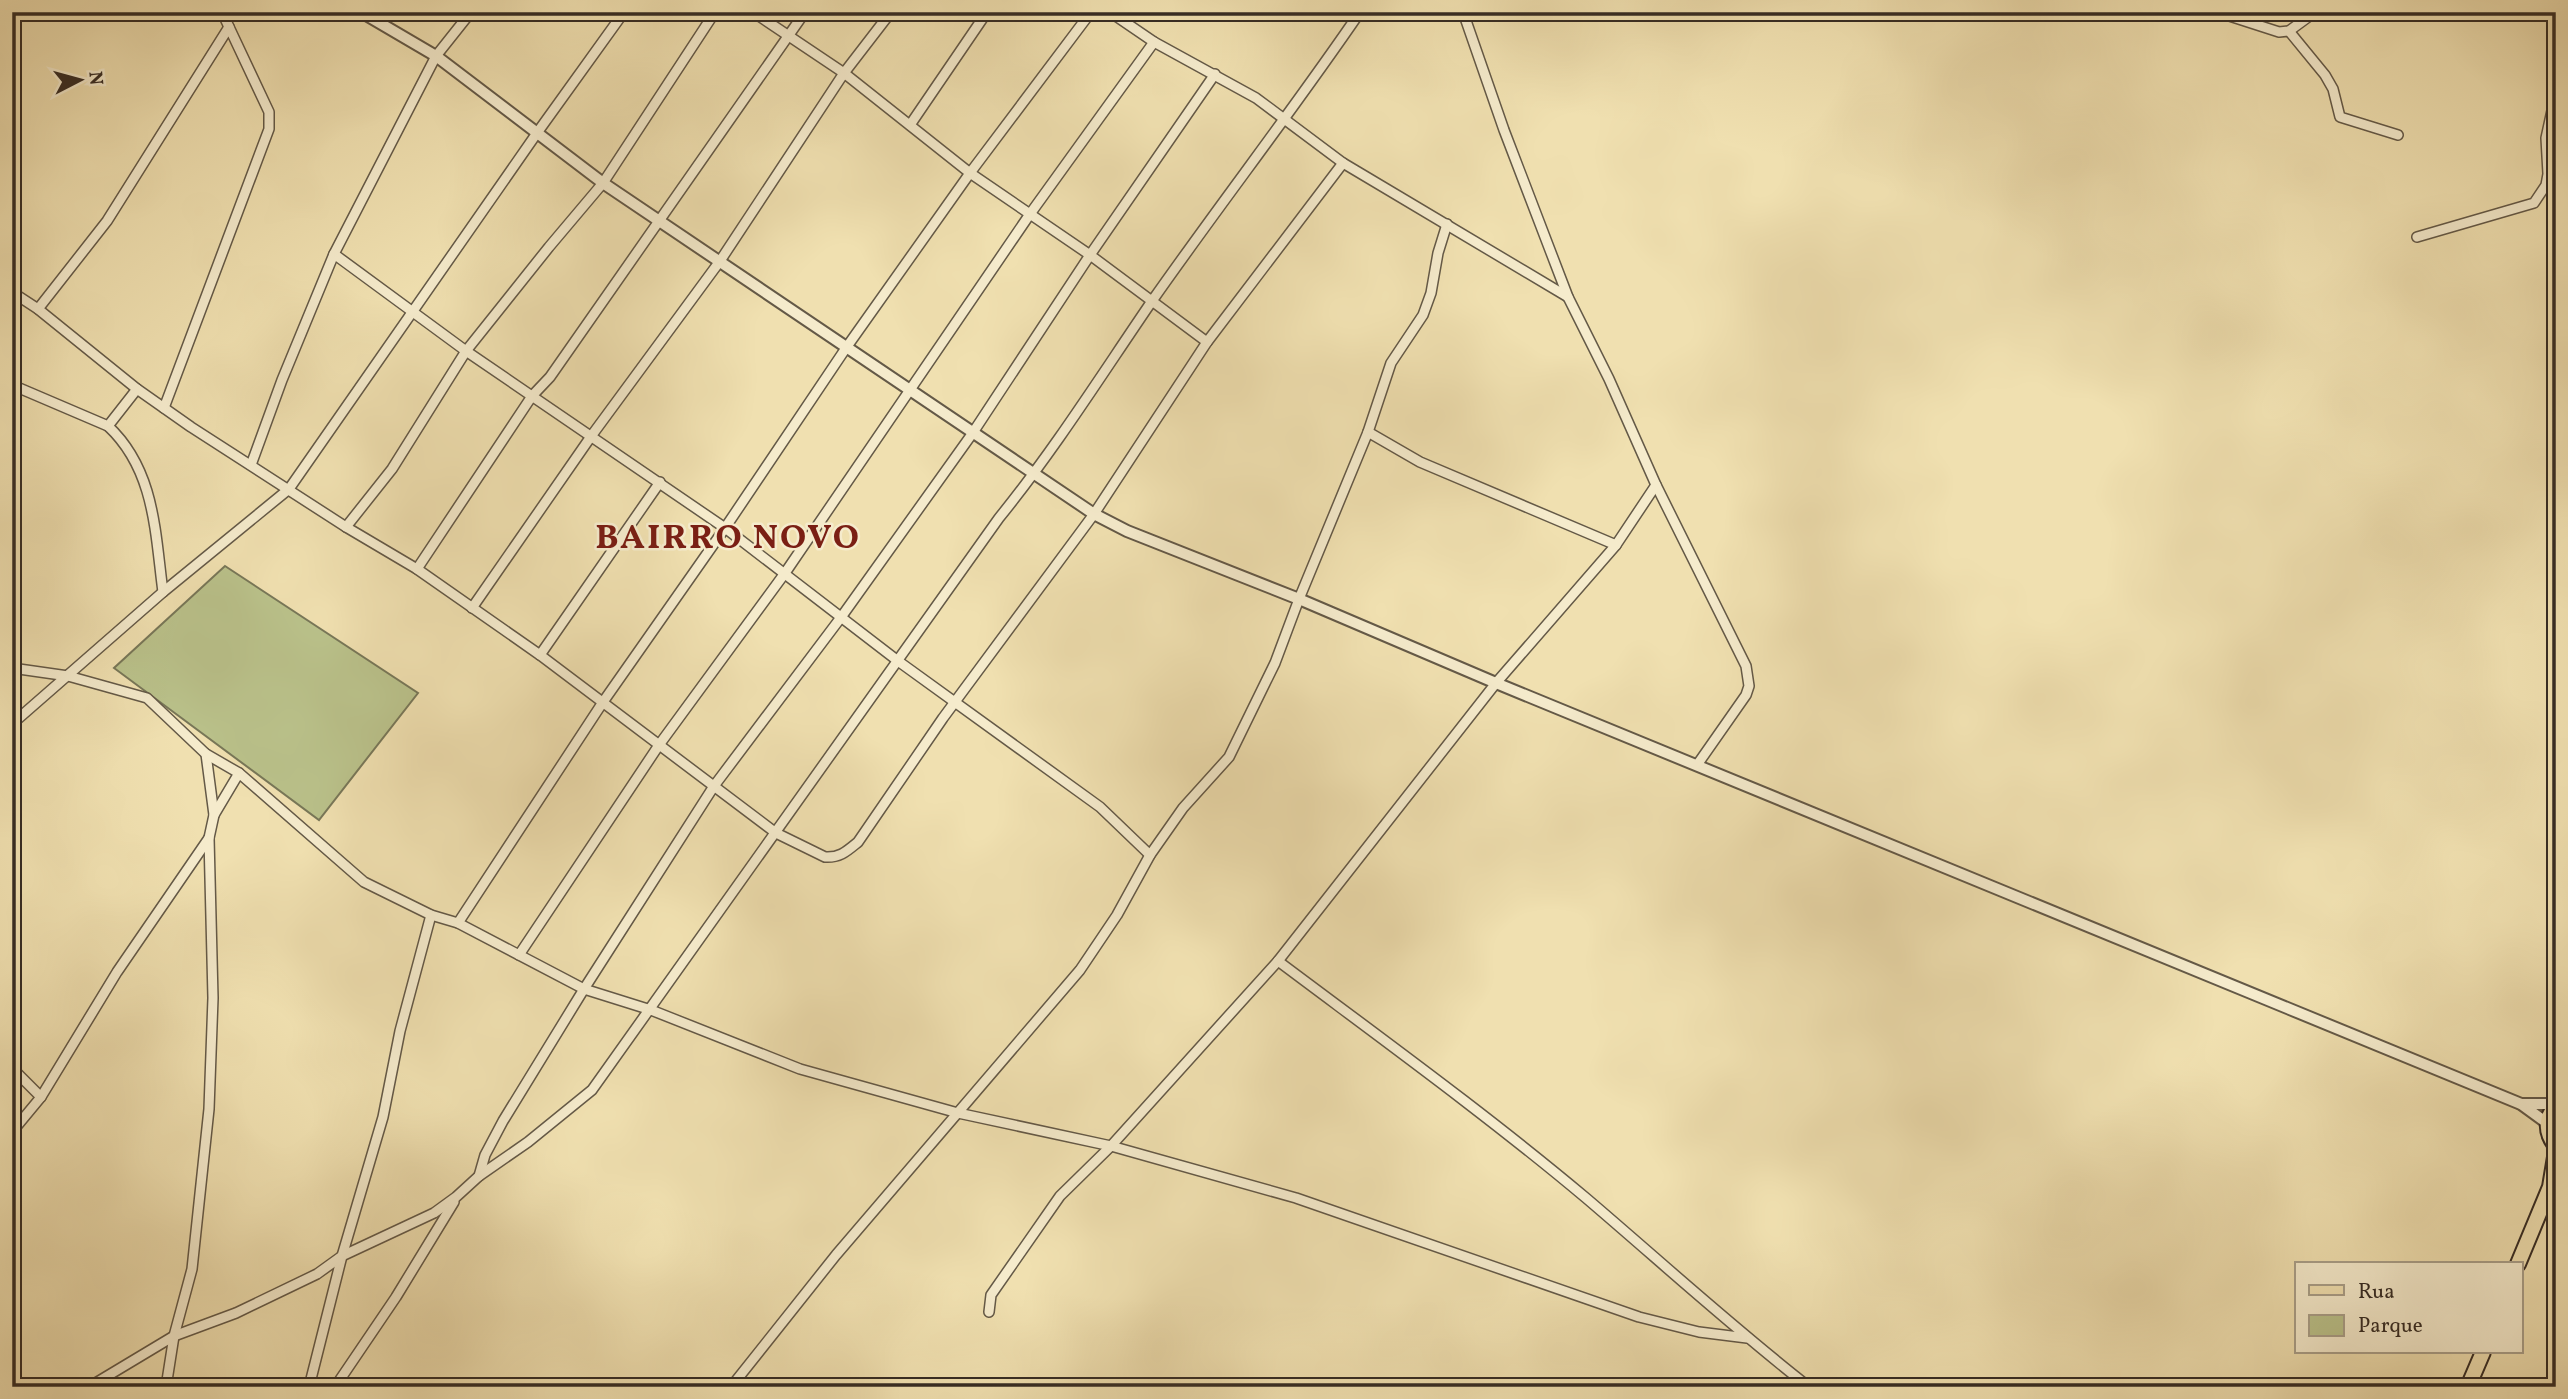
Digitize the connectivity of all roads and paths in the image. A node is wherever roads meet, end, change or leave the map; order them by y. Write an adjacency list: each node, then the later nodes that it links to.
1 (222, 12): 16 (street)
2 (361, 12): 20 (street)
3 (471, 12): 20 (street)
4 (624, 12): 26 (street)
5 (715, 12): 30 (street)
6 (753, 12): 18 (street)
7 (804, 12): 18 (street)
8 (891, 12): 21 (street)
9 (987, 12): 25 (street)
10 (1091, 12): 29 (street)
11 (1110, 12): 19 (street)
12 (1360, 12): 24 (street)
13 (1463, 12): 39 (street)
14 (2217, 12): 17 (street)
15 (2315, 12): 17 (street)
16 (229, 27): 41 (street); 50 (street)
17 (2289, 31): 27 (street)
18 (788, 35): 21 (street); 32 (street)
19 (1154, 42): 22 (street); 31 (street)
20 (436, 56): 26 (street); 35 (street)
21 (844, 73): 25 (street); 37 (street)
22 (1215, 74): 24 (street); 36 (street)
23 (2556, 92): 34 (street)
24 (1286, 119): 28 (street); 40 (street)
25 (909, 125): 29 (street)
26 (537, 133): 30 (street); 42 (street)
27 (2398, 135)
28 (1343, 163): 33 (street); 43 (street)
29 (970, 173): 31 (street); 44 (street)
30 (603, 183): 32 (street); 45 (street)
31 (1030, 214): 36 (street); 48 (street)
32 (659, 220): 37 (street); 49 (street)
33 (1447, 224): 39 (street); 52 (street)
34 (2417, 237)
35 (334, 254): 42 (street); 55 (street)
36 (1090, 255): 40 (street); 53 (street)
37 (720, 261): 44 (street); 54 (street)
38 (12, 292): 41 (street)
39 (1568, 297): 58 (street)
40 (1153, 300): 43 (street); 56 (street)
41 (38, 309): 47 (street)
42 (412, 312): 45 (street); 59 (street)
43 (1207, 342): 60 (street)
44 (846, 348): 48 (street); 62 (street)
45 (466, 351): 49 (street); 61 (street)
46 (12, 385): 51 (street)
47 (137, 389): 50 (street); 51 (street)
48 (909, 392): 53 (street); 65 (street)
49 (532, 396): 54 (street); 64 (street)
50 (164, 408): 55 (street)
51 (108, 426): 66 (street)
52 (1368, 432): 63 (street); 67 (street)
53 (972, 434): 56 (street); 69 (street)
54 (592, 435): 57 (street); 68 (street)
55 (251, 465): 59 (street)
56 (1034, 476): 60 (street); 71 (street)
57 (660, 482): 62 (street); 70 (street)
58 (1656, 485): 63 (street); 80 (street)
59 (289, 489): 61 (street); 66 (street)
60 (1094, 514): 67 (street); 76 (street)
61 (346, 527): 64 (street)
62 (725, 528): 65 (street); 75 (street)
63 (1616, 545): 74 (street)
64 (417, 569): 68 (street)
65 (785, 573): 69 (street); 78 (street)
66 (163, 592): 73 (street)
67 (1299, 599): 74 (street); 86 (street)
68 (472, 608): 70 (street)
69 (842, 616): 71 (street); 82 (street)
70 (540, 655): 75 (street)
71 (898, 661): 76 (street); 84 (street)
72 (12, 668): 73 (street)
73 (68, 676): 77 (street); 79 (street)
74 (1496, 682): 80 (street); 90 (street)
75 (603, 702): 78 (street); 88 (street)
76 (955, 702): 84 (street); 86 (street)
77 (12, 724)
78 (659, 745): 82 (street); 89 (street)
79 (206, 754): 81 (street); 83 (street)
80 (1697, 765): 95 (street)
81 (239, 773): 83 (street); 87 (street)
82 (714, 786): 84 (street); 91 (street)
83 (214, 815): 85 (street)
84 (776, 833): 92 (street)
85 (209, 838): 94 (street); 108 (street)
86 (1150, 855): 97 (street)
87 (431, 915): 88 (street); 105 (street)
88 (458, 923): 89 (street)
89 (519, 955): 91 (street)
90 (1279, 961): 100 (street); 109 (street)
91 (584, 989): 92 (street); 102 (street)
92 (651, 1010): 97 (street); 102 (street)
93 (12, 1068): 94 (street)
94 (41, 1097): 99 (street)
95 (2521, 1104): 96 (street); 98 (street)
96 (2556, 1104): 98 (main road)
97 (958, 1113): 100 (street); 115 (street)
98 (2547, 1123): 101 (main road)
99 (12, 1132)
100 (1111, 1146): 107 (street); 109 (street)
101 (2556, 1149): 103 (main road)
102 (478, 1176): 104 (street)
103 (2553, 1184): 106 (main road)
104 (456, 1197): 105 (street); 114 (street)
105 (342, 1256): 108 (street); 113 (street)
106 (2519, 1262)
107 (989, 1312)
108 (174, 1336): 111 (street); 112 (street)
109 (1747, 1338): 116 (street)
110 (2482, 1354): 117 (main road)
111 (89, 1387)
112 (166, 1387)
113 (309, 1387)
114 (335, 1387)
115 (732, 1387)
116 (1809, 1387)
117 (2468, 1387)

